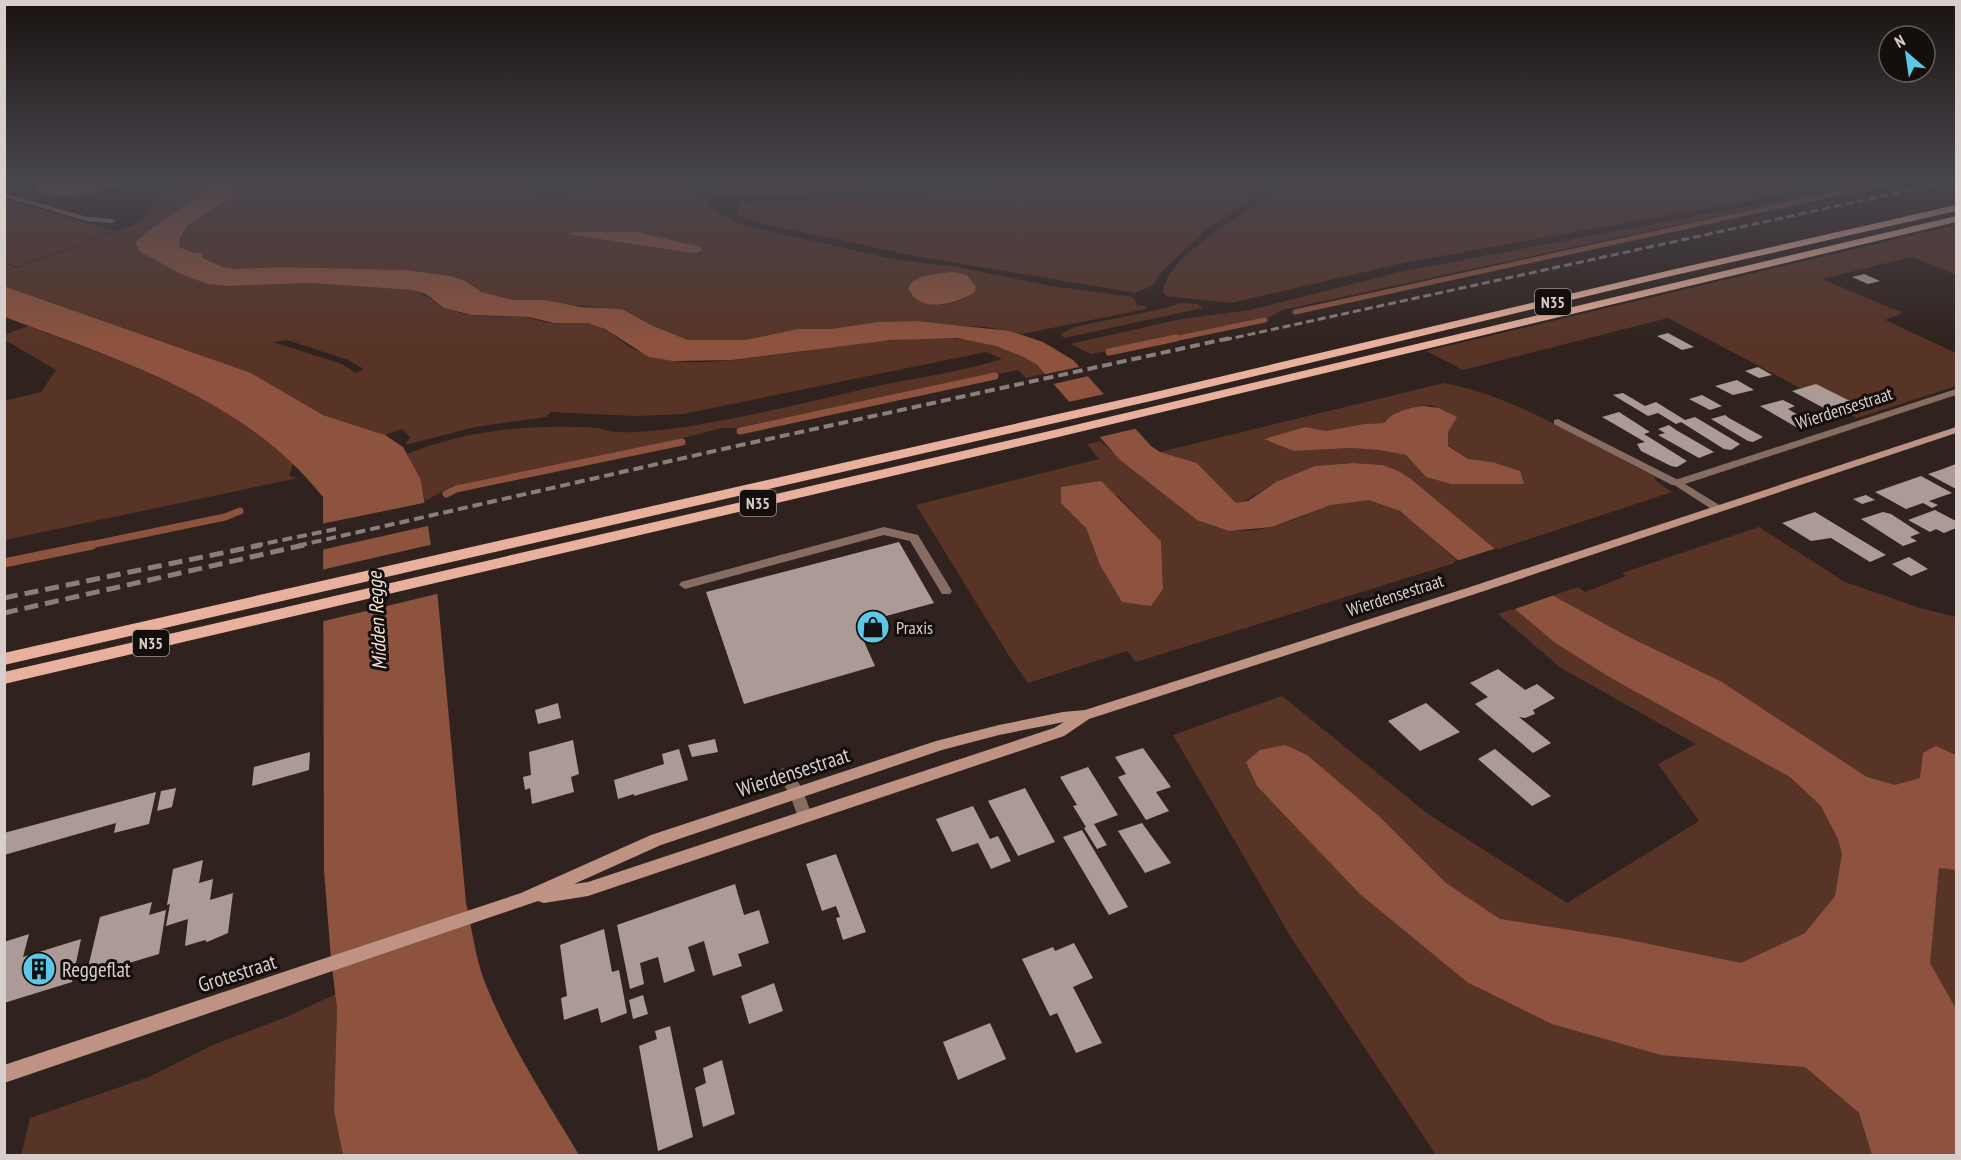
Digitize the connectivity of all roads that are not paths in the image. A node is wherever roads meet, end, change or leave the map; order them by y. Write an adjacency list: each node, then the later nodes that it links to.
1 (1841, 234): 8 (main road, N35)
2 (1893, 234): 8 (main road, N35)
3 (1956, 392): 6 (street, Wierdensestraat)
4 (1558, 422): 6 (street)
5 (1956, 430): 7 (street, Wierdensestraat)
6 (1676, 483): 7 (street)
7 (1717, 508): 14 (street, Wierdensestraat)
8 (461, 564): 11 (main road, N35)
9 (685, 585): 10 (street)
10 (946, 591)
11 (297, 601): 12 (main road, N35); 13 (main road, N35)
12 (4, 659)
13 (4, 678)
14 (1085, 715): 16 (street, Wierdensestraat); 17 (street, Wierdensestraat)
15 (784, 774): 16 (street)
16 (797, 793): 17 (street); 18 (street, Wierdensestraat)
17 (804, 816): 18 (street, Wierdensestraat)
18 (525, 899): 19 (street, Wierdensestraat)
19 (484, 913): 20 (street, Grotestraat)
20 (4, 1074)

